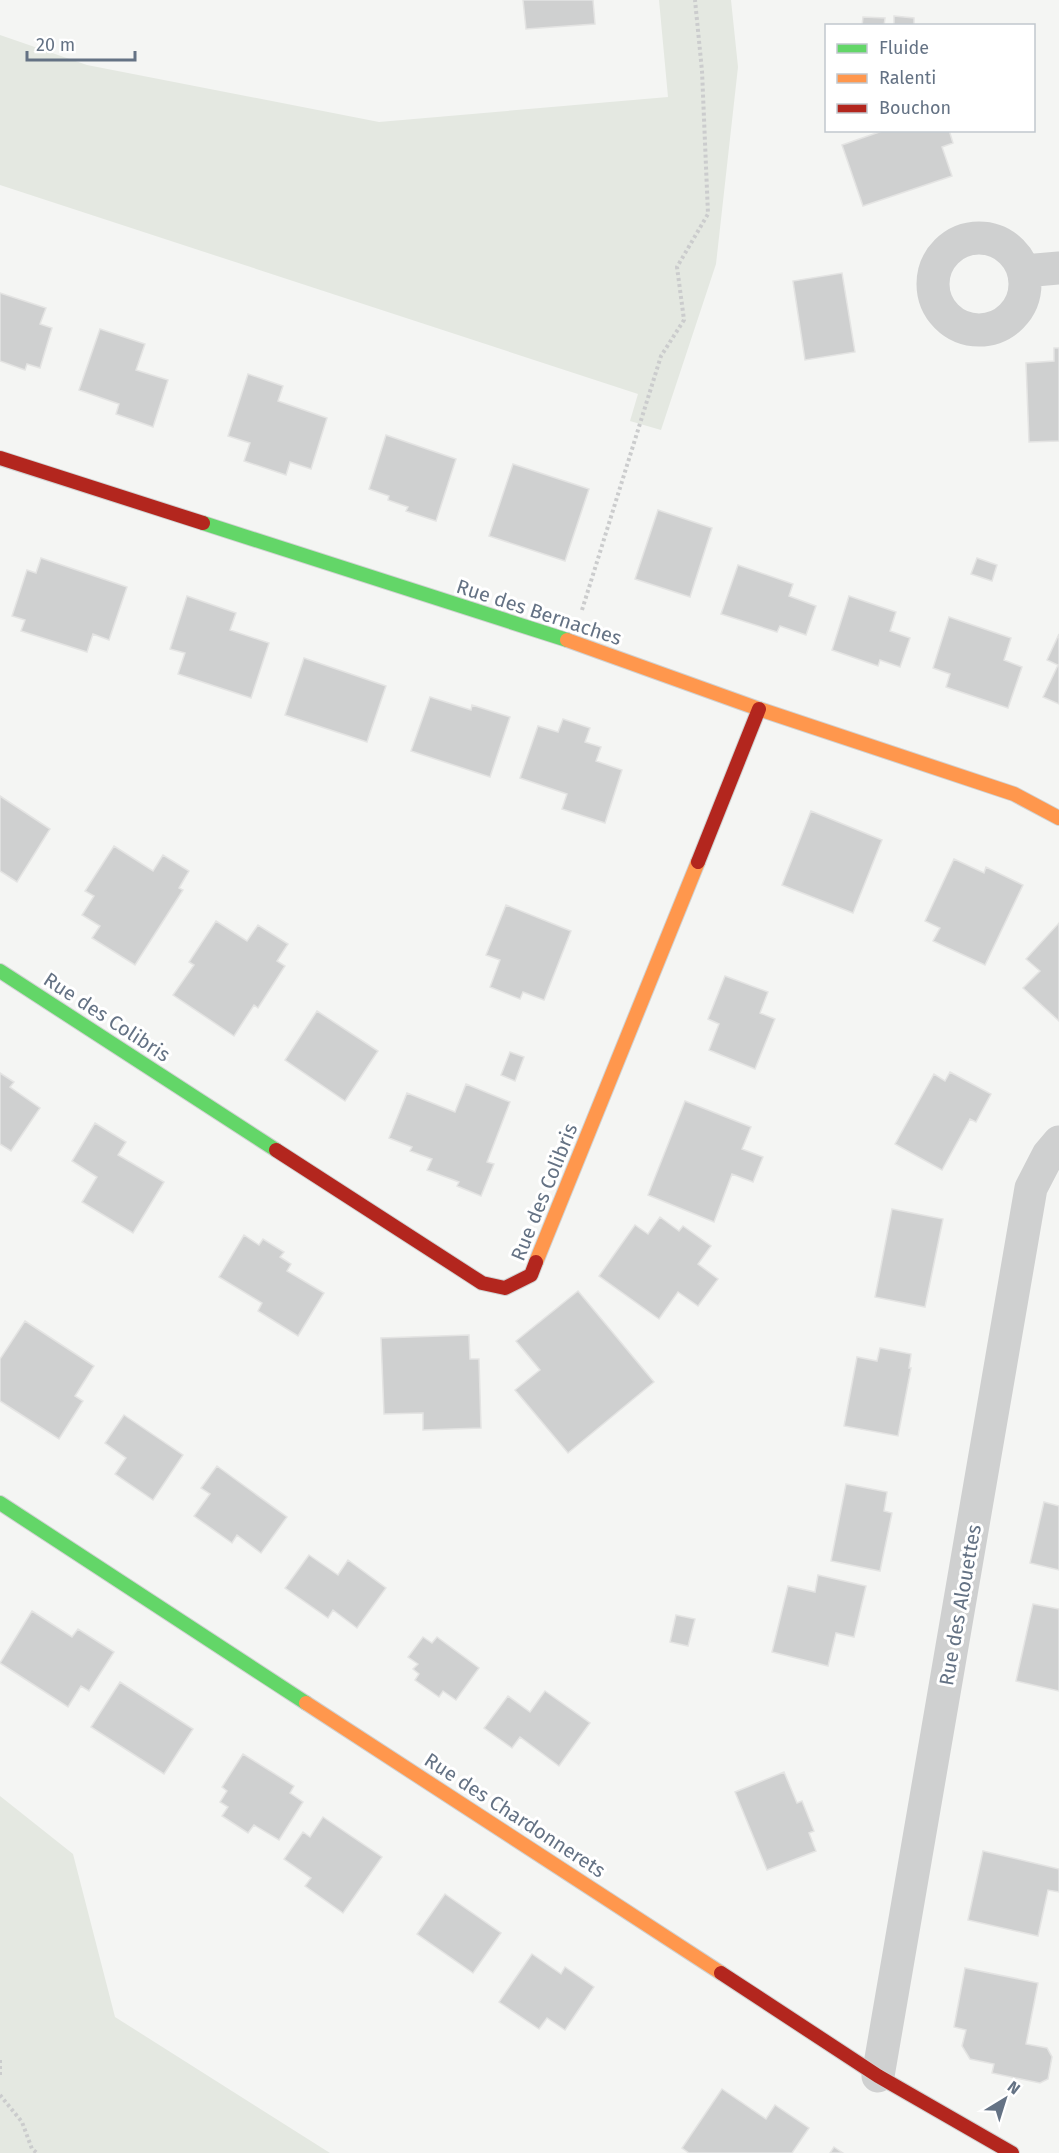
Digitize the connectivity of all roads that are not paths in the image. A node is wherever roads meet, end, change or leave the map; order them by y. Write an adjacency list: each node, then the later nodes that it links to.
1 (1059, 268): 2 (street)
2 (1024, 271)
3 (0, 458): 4 (street, Rue des Bernaches)
4 (759, 709): 5 (street, Rue des Bernaches); 6 (street, Rue des Colibris)
5 (1059, 818)
6 (0, 971)
7 (1059, 1142): 9 (street, Rue des Alouettes)
8 (0, 1503): 9 (street, Rue des Chardonnerets)
9 (878, 2076): 10 (street, Rue des Chardonnerets)
10 (1012, 2153)

